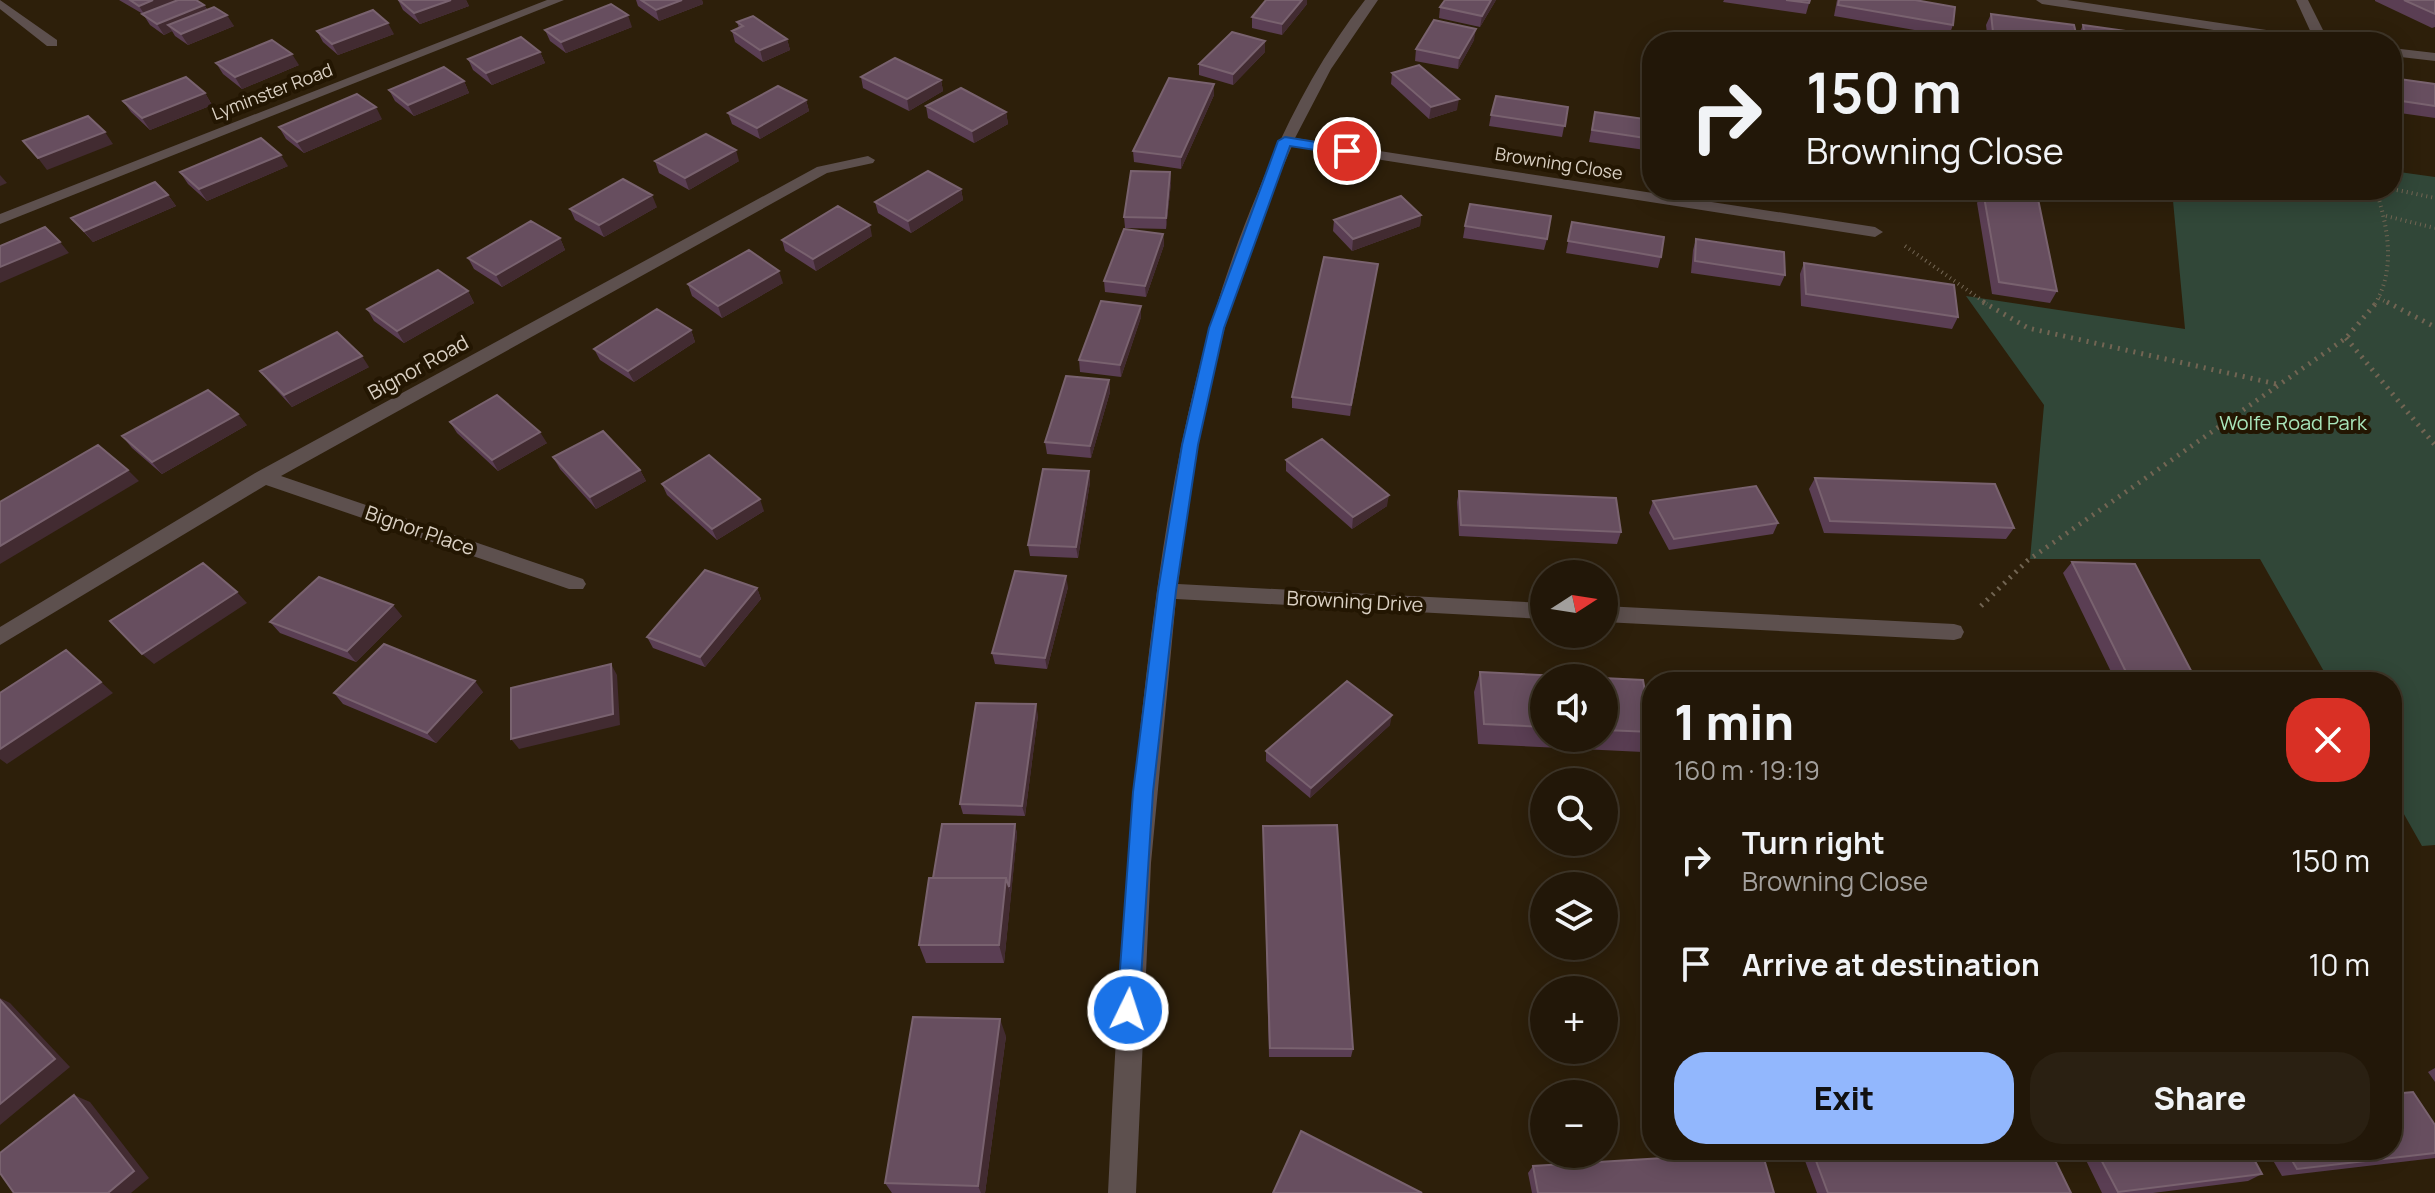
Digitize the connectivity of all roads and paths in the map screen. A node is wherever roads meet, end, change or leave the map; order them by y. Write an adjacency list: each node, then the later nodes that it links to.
1 (558, 0): 19 (street, Lyminster Road)
2 (1372, 0): 11 (street)
3 (2042, 0): 6 (street)
4 (2302, 0): 7 (street)
5 (0, 3): 8 (street)
6 (2255, 32)
7 (2316, 32)
8 (52, 43)
9 (2402, 53): 10 (street)
10 (2435, 57)
11 (1285, 141): 14 (street, Browning Close); 29 (street)
12 (868, 160): 27 (street, Bignor Road)
13 (2402, 191): 15 (path)
14 (1642, 196)
15 (2435, 198)
16 (1668, 200): 21 (street, Browning Close)
17 (2380, 200): 18 (path)
18 (2386, 216): 20 (path); 22 (path)
19 (0, 219)
20 (2435, 228)
21 (1875, 232): 25 (path)
22 (2379, 298): 23 (path); 24 (path)
23 (2435, 327)
24 (2346, 338): 25 (path); 26 (path)
25 (2281, 385): 32 (path)
26 (2435, 445)
27 (264, 477): 28 (street, Bignor Place); 33 (street, Bignor Road)
28 (576, 584)
29 (1167, 591): 30 (street, Browning Drive); 34 (street)
30 (1530, 610)
31 (1618, 615): 32 (street)
32 (1954, 632)
33 (0, 637)
34 (1122, 1193)

